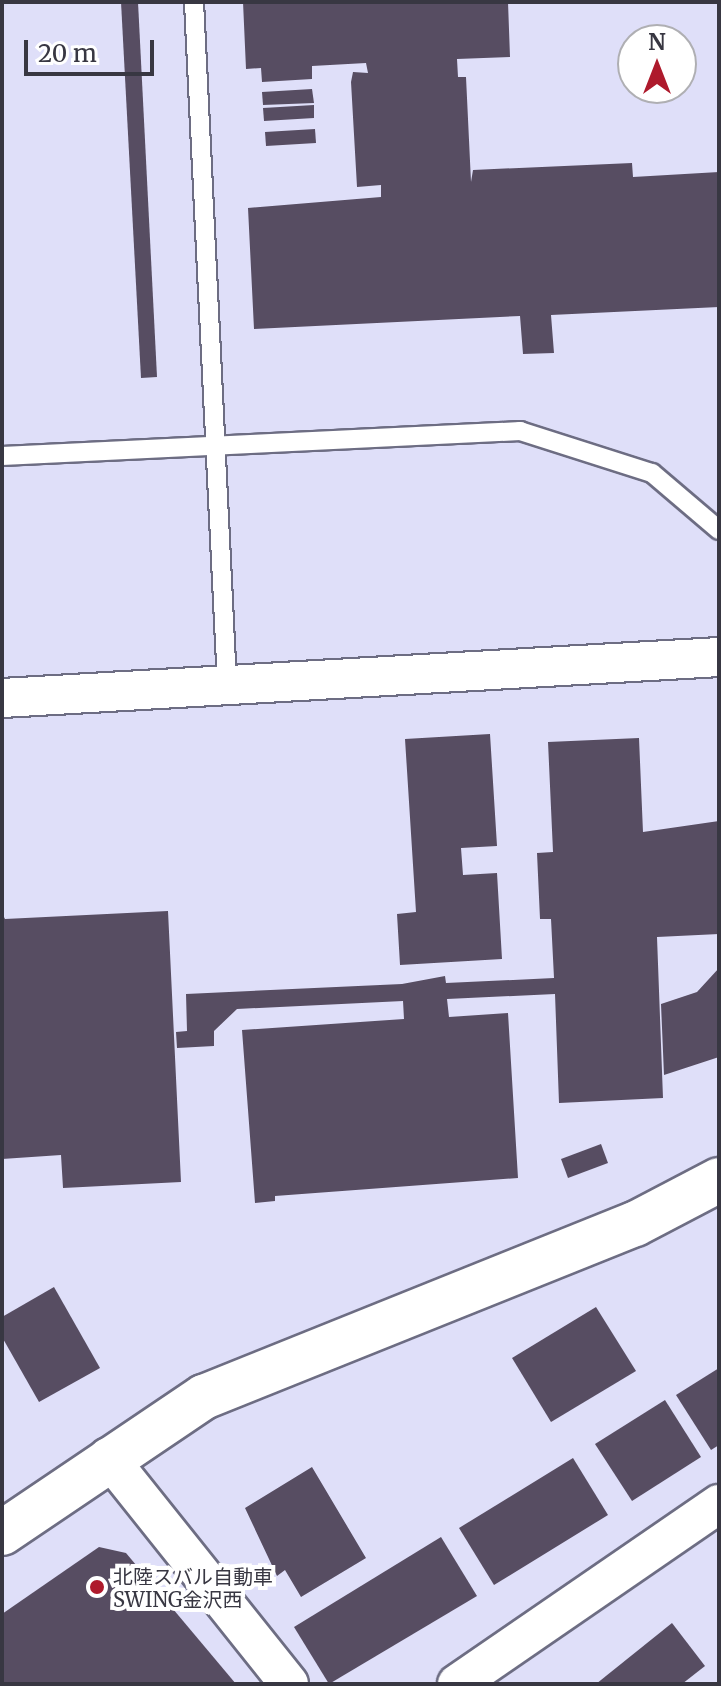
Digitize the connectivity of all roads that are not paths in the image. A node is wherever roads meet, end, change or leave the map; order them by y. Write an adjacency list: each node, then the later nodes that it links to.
1 (194, 2): 2 (lane)
2 (215, 446): 3 (lane); 4 (lane); 6 (lane)
3 (2, 456)
4 (719, 530)
5 (719, 657): 6 (street)
6 (227, 685): 7 (street)
7 (2, 698)
8 (719, 1180): 9 (street)
9 (108, 1457): 11 (street); 12 (street)
10 (719, 1504): 13 (street)
11 (2, 1533)
12 (289, 1684)
13 (457, 1684)

